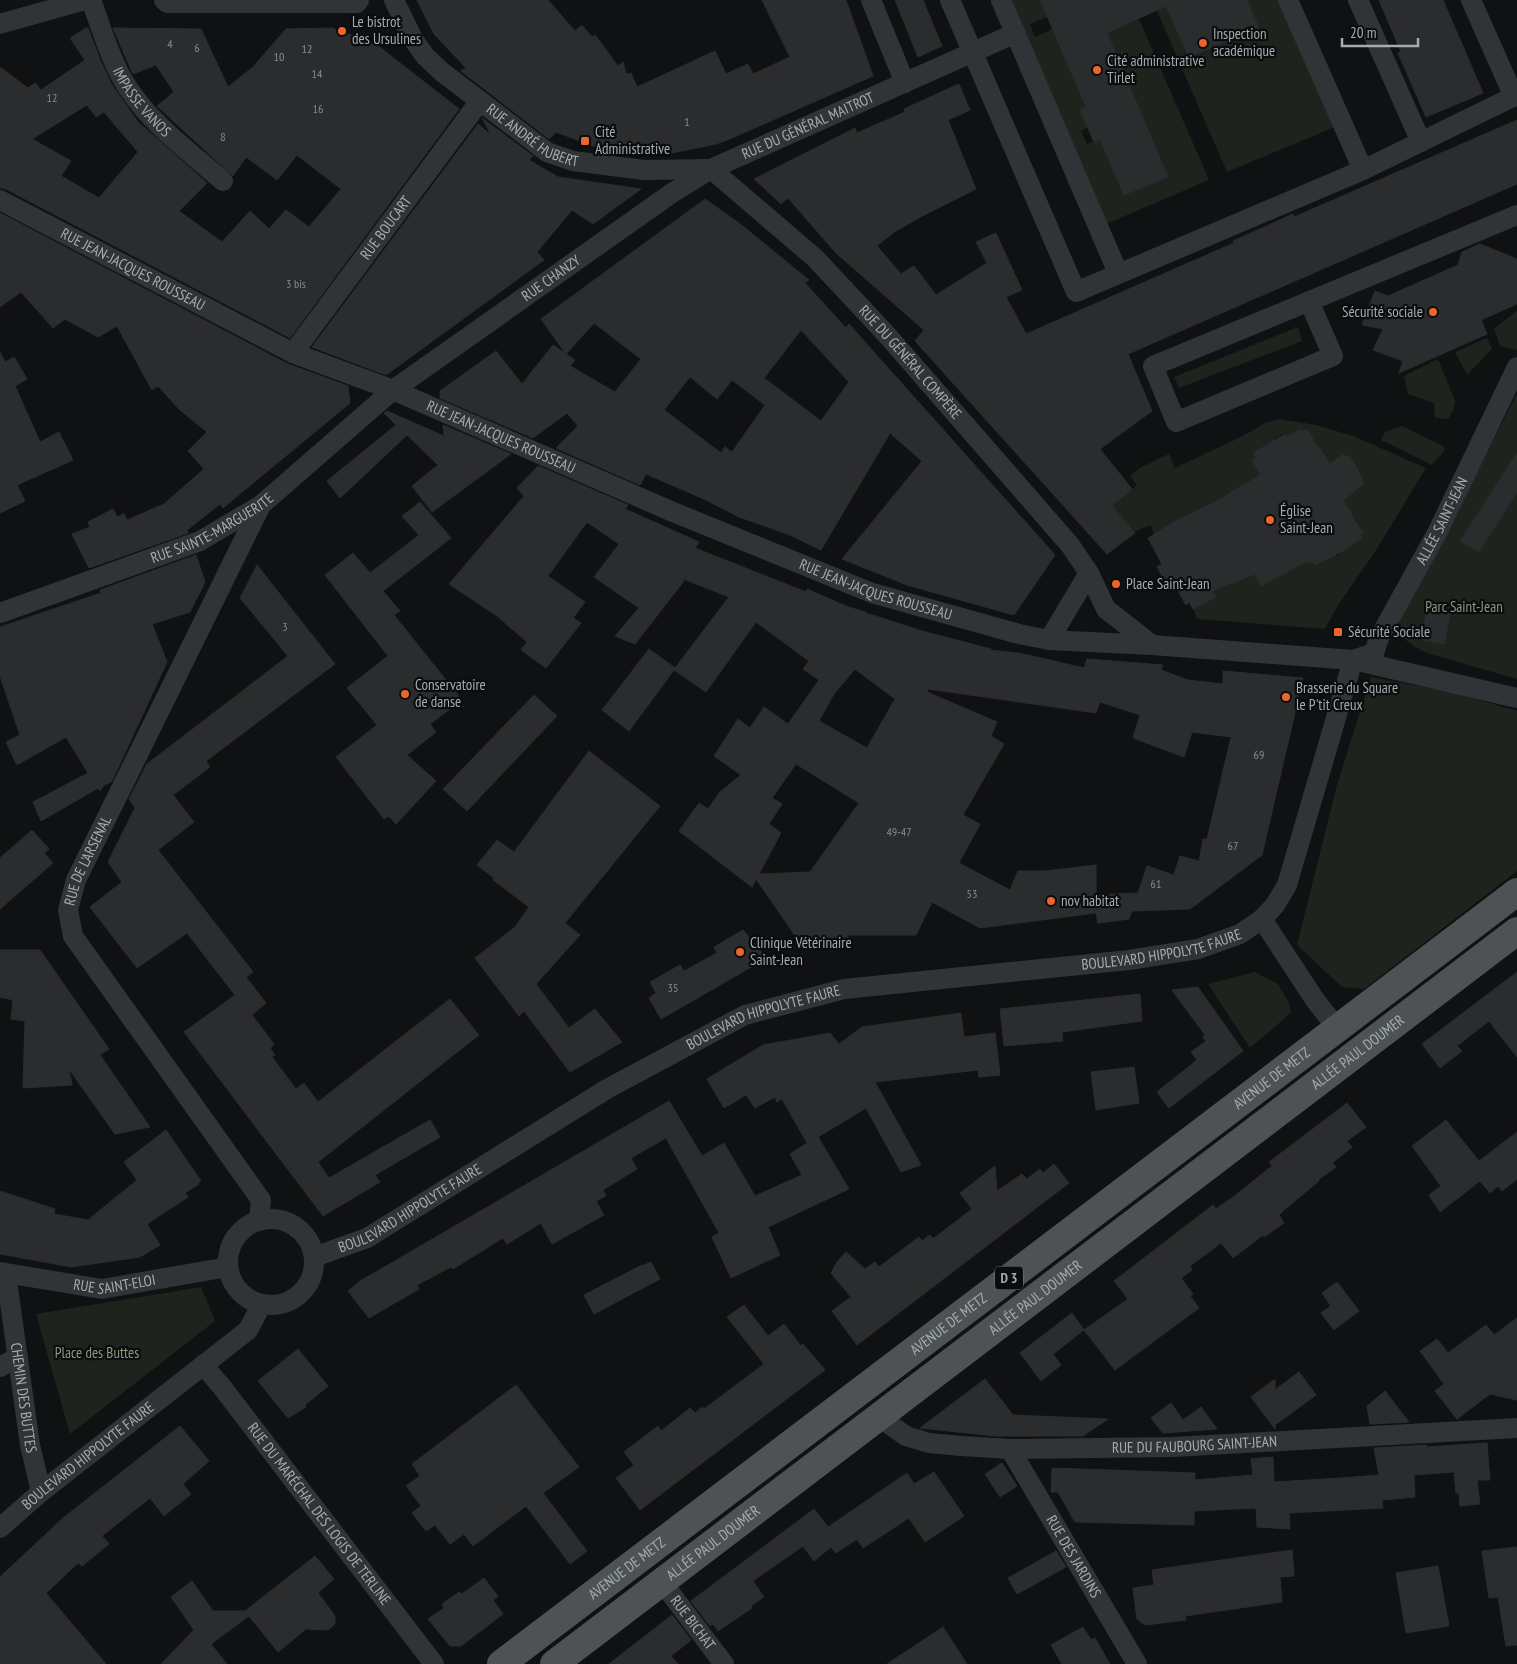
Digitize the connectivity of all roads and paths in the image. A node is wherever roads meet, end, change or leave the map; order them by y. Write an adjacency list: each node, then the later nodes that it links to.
1 (85, 0): 12 (street)
2 (91, 0): 21 (street, IMPASSE VANOS)
3 (164, 0): 4 (street)
4 (359, 0)
5 (394, 0): 17 (street, RUE ANDRÉ HUBERT)
6 (871, 0): 15 (street)
7 (950, 0): 14 (street)
8 (1001, 0): 13 (street)
9 (1288, 0): 20 (street)
10 (1358, 0): 18 (street)
11 (1471, 0): 16 (street)
12 (0, 24)
13 (1016, 33): 14 (street, RUE DU GÉNÉRAL MAITROT); 24 (street)
14 (974, 52): 15 (street, RUE DU GÉNÉRAL MAITROT); 24 (street)
15 (905, 83): 19 (street, RUE DU GÉNÉRAL MAITROT)
16 (1515, 96): 18 (street)
17 (480, 101): 19 (street, RUE ANDRÉ HUBERT); 26 (street, RUE BOUCART)
18 (1421, 142): 20 (street)
19 (711, 169): 28 (street, RUE CHANZY); 30 (street, RUE DU GÉNÉRAL COMPÈRE)
20 (1363, 170): 24 (street)
21 (223, 182)
22 (0, 200): 26 (street, RUE JEAN-JACQUES ROUSSEAU)
23 (1517, 216): 25 (street)
24 (1118, 274)
25 (1309, 301): 25 (street)
26 (293, 353): 28 (street, RUE JEAN-JACQUES ROUSSEAU)
27 (1517, 367): 34 (street, ALLÉE SAINT-JEAN)
28 (394, 390): 29 (street, RUE SAINTE-MARGUERITE); 32 (street, RUE JEAN-JACQUES ROUSSEAU)
29 (261, 505): 31 (street, RUE SAINTE-MARGUERITE); 40 (street, RUE DE L'ARSENAL)
30 (1089, 574): 32 (street); 33 (street)
31 (0, 614)
32 (1049, 640): 33 (street)
33 (1152, 645): 34 (street)
34 (1353, 660): 35 (street); 37 (street, BOULEVARD HIPPOLYTE FAURE)
35 (1517, 698)
36 (1517, 892): 39 (main road, AVENUE DE METZ / D 3)
37 (1262, 919): 39 (street); 41 (street, BOULEVARD HIPPOLYTE FAURE)
38 (1517, 931): 48 (main road, ALLÉE PAUL DOUMER / D 3)
39 (1337, 1028): 55 (main road, AVENUE DE METZ / D 3)
40 (259, 1221): 41 (street); 42 (street)
41 (314, 1257): 44 (street)
42 (228, 1268): 43 (street, RUE SAINT-ELOI); 44 (street)
43 (3, 1273): 45 (street, CHEMIN DES BUTTES)
44 (262, 1304): 46 (street, BOULEVARD HIPPOLYTE FAURE)
45 (18, 1357): 47 (street); 51 (street, CHEMIN DES BUTTES)
46 (203, 1365): 51 (street, BOULEVARD HIPPOLYTE FAURE); 54 (street, RUE DU MARÉCHAL DES LOGIS DE TERLINE)
47 (0, 1367)
48 (880, 1416): 50 (street, RUE DU FAUBOURG SAINT-JEAN); 53 (main road, ALLÉE PAUL DOUMER / D 3)
49 (1517, 1428): 50 (street, RUE DU FAUBOURG SAINT-JEAN)
50 (1010, 1449): 58 (street, RUE DES JARDINS)
51 (41, 1492): 52 (street, BOULEVARD HIPPOLYTE FAURE)
52 (0, 1528)
53 (662, 1582): 56 (main road, ALLÉE PAUL DOUMER / D 3); 57 (street, RUE BICHAT)
54 (434, 1664)
55 (501, 1664)
56 (554, 1664)
57 (724, 1664)
58 (1137, 1664)

